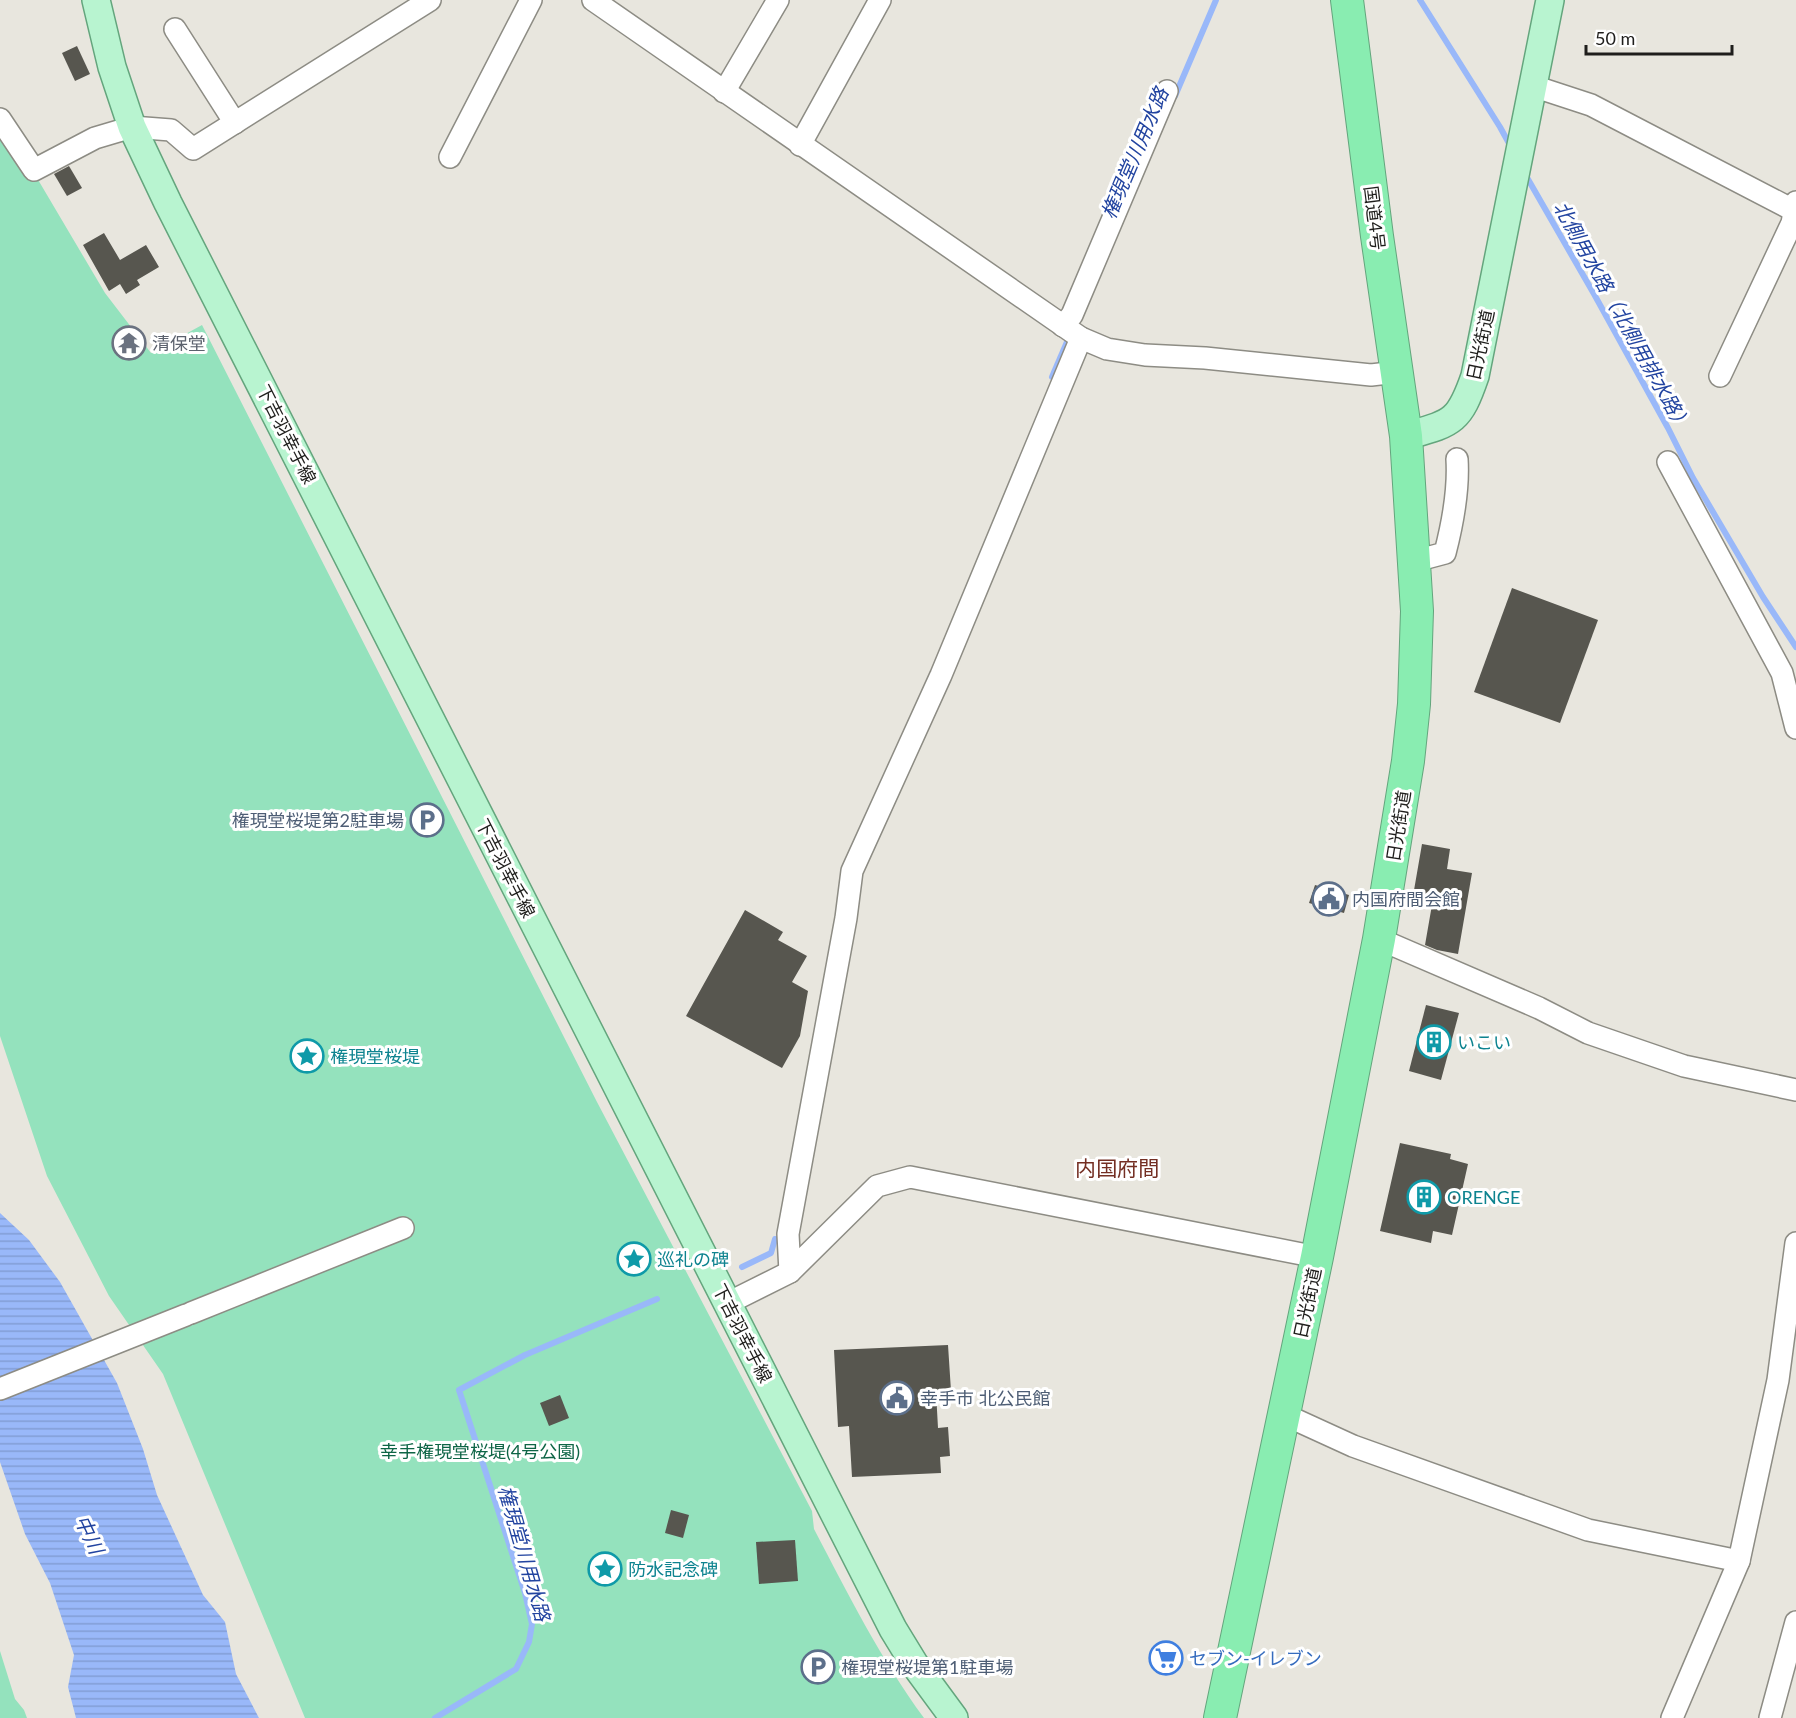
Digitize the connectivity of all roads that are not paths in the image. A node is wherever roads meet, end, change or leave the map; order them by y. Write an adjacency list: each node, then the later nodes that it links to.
1 (96, 0): 15 (main road, 下吉羽幸手線)
2 (430, 0): 14 (street)
3 (531, 0): 17 (street)
4 (593, 0): 12 (street)
5 (778, 0): 12 (street)
6 (1347, 0): 21 (highway, 国道4号)
7 (1550, 0): 10 (main road, 日光街道)
8 (877, 1): 16 (street)
9 (175, 29): 14 (street)
10 (1533, 86): 18 (street); 23 (main road, 日光街道)
11 (1167, 91): 19 (street)
12 (724, 92): 16 (street)
13 (0, 119): 15 (street)
14 (236, 123): 15 (street)
15 (132, 127): 34 (main road, 下吉羽幸手線)
16 (800, 145): 19 (street)
17 (450, 157)
18 (1795, 206): 22 (street)
19 (1063, 326): 20 (street)
20 (1081, 338): 21 (street); 33 (street)
21 (1397, 372): 23 (highway, 国道4号)
22 (1720, 375)
23 (1406, 436): 26 (highway, 日光街道)
24 (1457, 459): 26 (street)
25 (1668, 462): 27 (street)
26 (1415, 561): 28 (highway, 日光街道)
27 (1796, 728)
28 (1379, 939): 29 (street); 32 (highway, 日光街道)
29 (1796, 1090)
30 (403, 1228): 35 (street)
31 (1796, 1243): 37 (street)
32 (1317, 1257): 33 (street); 36 (highway, 日光街道)
33 (790, 1272): 34 (street)
34 (728, 1303): 39 (main road, 下吉羽幸手線)
35 (0, 1389)
36 (1283, 1414): 37 (street); 40 (highway, 日光街道)
37 (1739, 1561): 41 (street)
38 (1796, 1622): 42 (street)
39 (954, 1718)
40 (1220, 1718)
41 (1672, 1718)
42 (1770, 1718)

